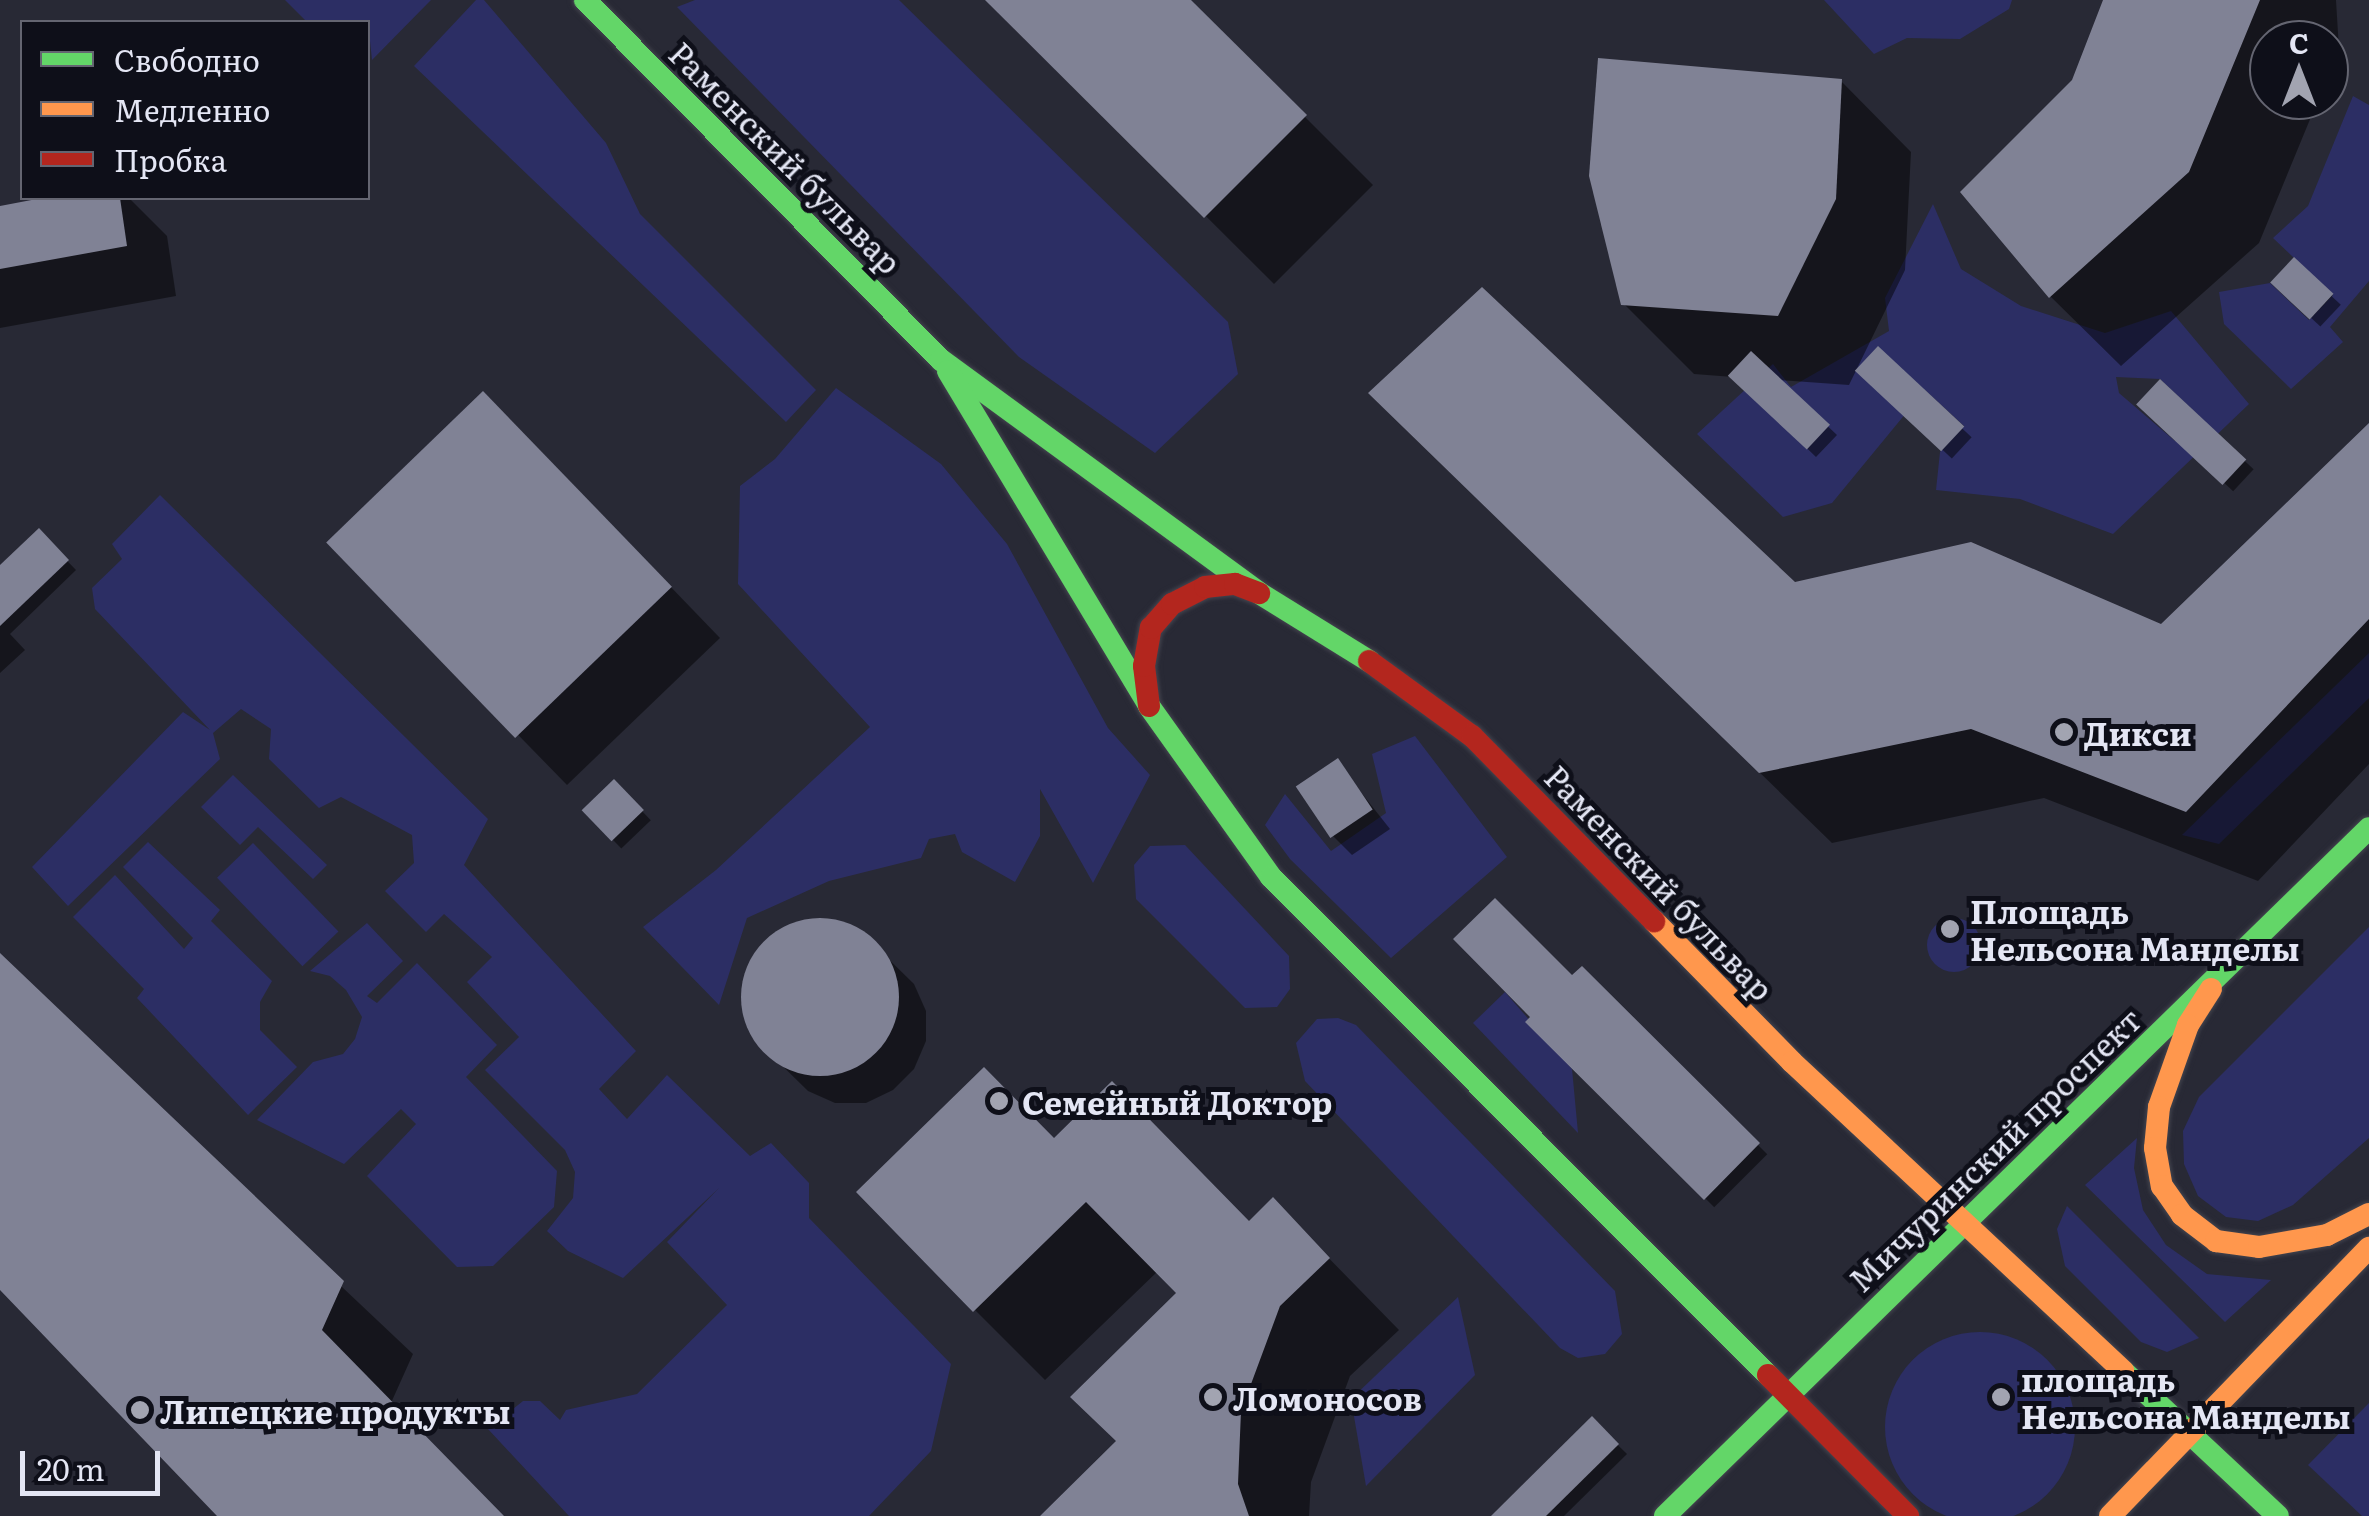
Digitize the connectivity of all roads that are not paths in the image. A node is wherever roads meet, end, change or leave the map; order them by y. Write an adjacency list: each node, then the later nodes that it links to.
1 (586, 0): 2 (street, Раменский бульвар)
2 (941, 360): 3 (street, Раменский бульвар); 4 (street, Раменский бульвар)
3 (1259, 593): 4 (street); 8 (street, Раменский бульвар)
4 (1149, 706): 10 (street, Раменский бульвар)
5 (2369, 828): 6 (street, Мичуринский проспект)
6 (2221, 974): 7 (street); 8 (street, Мичуринский проспект)
7 (2369, 1214)
8 (1967, 1219): 10 (street, Мичуринский проспект); 11 (street, Раменский бульвар)
9 (2369, 1248): 11 (street)
10 (1786, 1398): 12 (street, Мичуринский проспект); 13 (street, Раменский бульвар)
11 (2190, 1438): 14 (street); 15 (street, Раменский бульвар)
12 (1665, 1516)
13 (1908, 1516)
14 (2110, 1516)
15 (2278, 1516)

